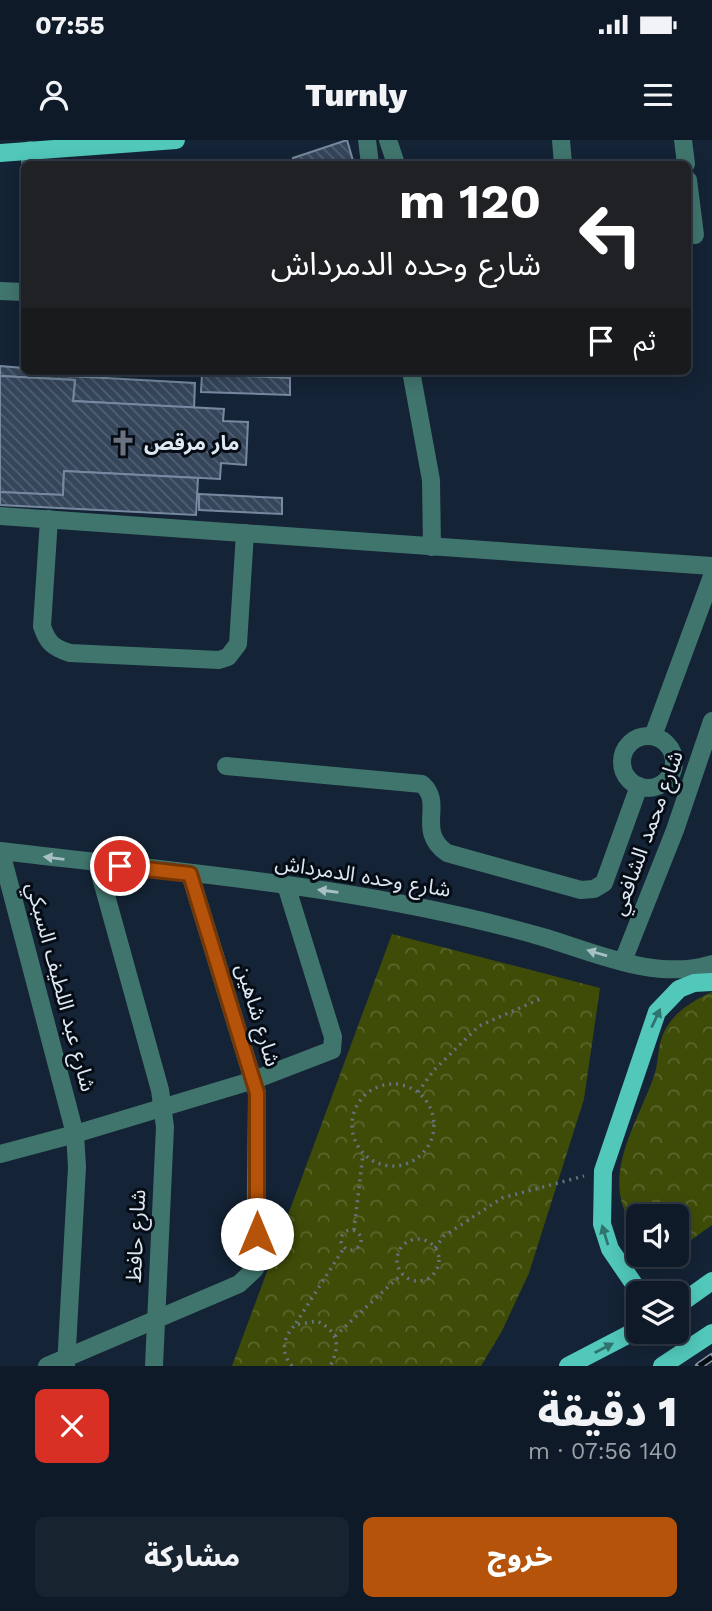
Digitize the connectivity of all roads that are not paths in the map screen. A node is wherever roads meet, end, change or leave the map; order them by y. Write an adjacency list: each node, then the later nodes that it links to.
1 (176, 140): 7 (main road)
2 (367, 140): 8 (street)
3 (388, 140): 9 (street)
4 (562, 140): 10 (street)
5 (683, 140): 11 (street)
6 (0, 153): 7 (main road)
7 (30, 157)
8 (370, 161)
9 (395, 161)
10 (564, 161)
11 (686, 161)
12 (691, 196): 13 (street)
13 (698, 234)
14 (0, 291): 15 (street)
15 (21, 292)
16 (412, 375): 20 (street)
17 (0, 516): 18 (street)
18 (49, 519): 19 (street); 19 (street)
19 (245, 533): 20 (street)
20 (432, 547): 21 (street)
21 (712, 566)
22 (712, 576): 24 (street)
23 (712, 721): 31 (street, شارع محمد الشافعي)
24 (653, 736): 26 (street); 26 (street)
25 (226, 766): 26 (street)
26 (639, 786)
27 (1, 851): 28 (street, شارع وحده الدمرداش, one-way to 27); 36 (street, شارع عبد اللطيف السبكي)
28 (97, 863): 29 (street, شارع وحده الدمرداش); 35 (street, شارع حافظ)
29 (190, 874): 30 (street, شارع وحده الدمرداش); 34 (street, شارع شاهين)
30 (286, 885): 31 (street, شارع وحده الدمرداش, one-way to 30); 34 (street)
31 (623, 961): 33 (street, شارع وحده الدمرداش)
32 (712, 964): 33 (street, شارع وحده الدمرداش)
33 (699, 978): 38 (main road, one-way to 33)
34 (254, 1080): 35 (street); 41 (street, شارع شاهين)
35 (162, 1108): 36 (street); 41 (street, شارع حافظ)
36 (75, 1135): 37 (street); 44 (street, شارع عبد اللطيف السبكي)
37 (0, 1154)
38 (632, 1281)
39 (712, 1281): 40 (main road)
40 (689, 1297)
41 (155, 1319): 44 (street); 46 (street, شارع حافظ)
42 (712, 1333): 48 (main road)
43 (626, 1336): 47 (main road, one-way to 43)
44 (66, 1362): 45 (street)
45 (47, 1366)
46 (154, 1366)
47 (568, 1366)
48 (662, 1366)

